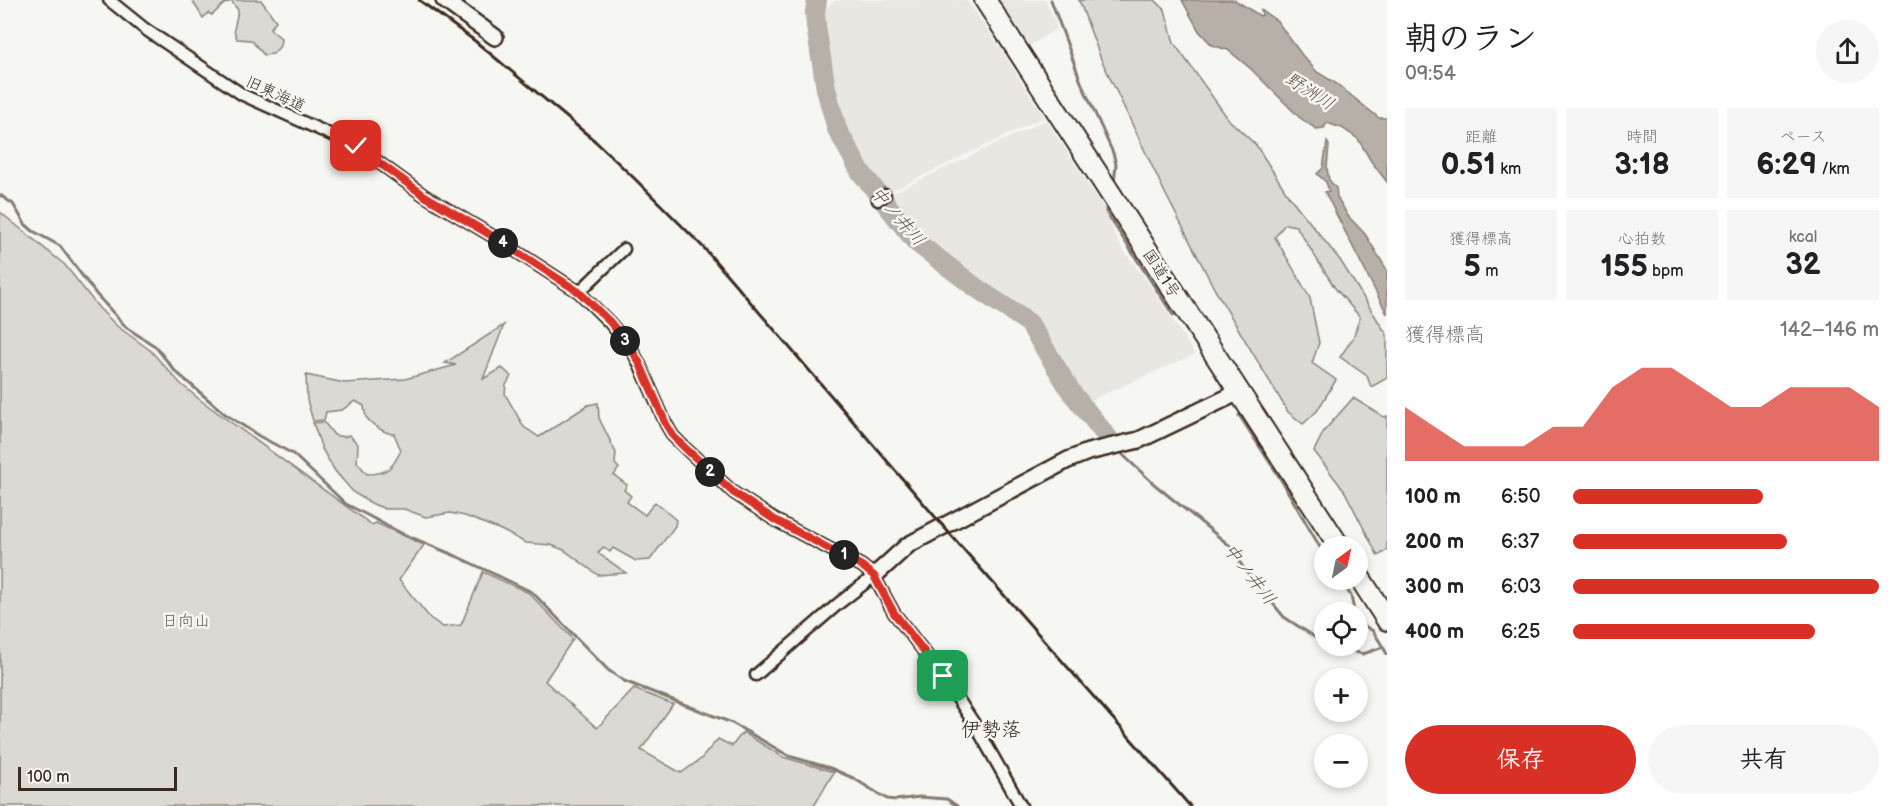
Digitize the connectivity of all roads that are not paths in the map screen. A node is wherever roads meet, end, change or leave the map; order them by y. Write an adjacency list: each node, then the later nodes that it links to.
1 (109, 0): 6 (street, 旧東海道)
2 (444, 0): 4 (street)
3 (985, 0): 7 (highway, 国道1号)
4 (495, 37)
5 (624, 249): 6 (street)
6 (579, 292): 9 (street, 旧東海道)
7 (1239, 392): 8 (highway, 国道1号); 9 (street)
8 (1333, 536)
9 (874, 576): 12 (street); 13 (street, 旧東海道)
10 (1368, 590): 11 (highway)
11 (1387, 620)
12 (756, 675)
13 (1021, 806)

